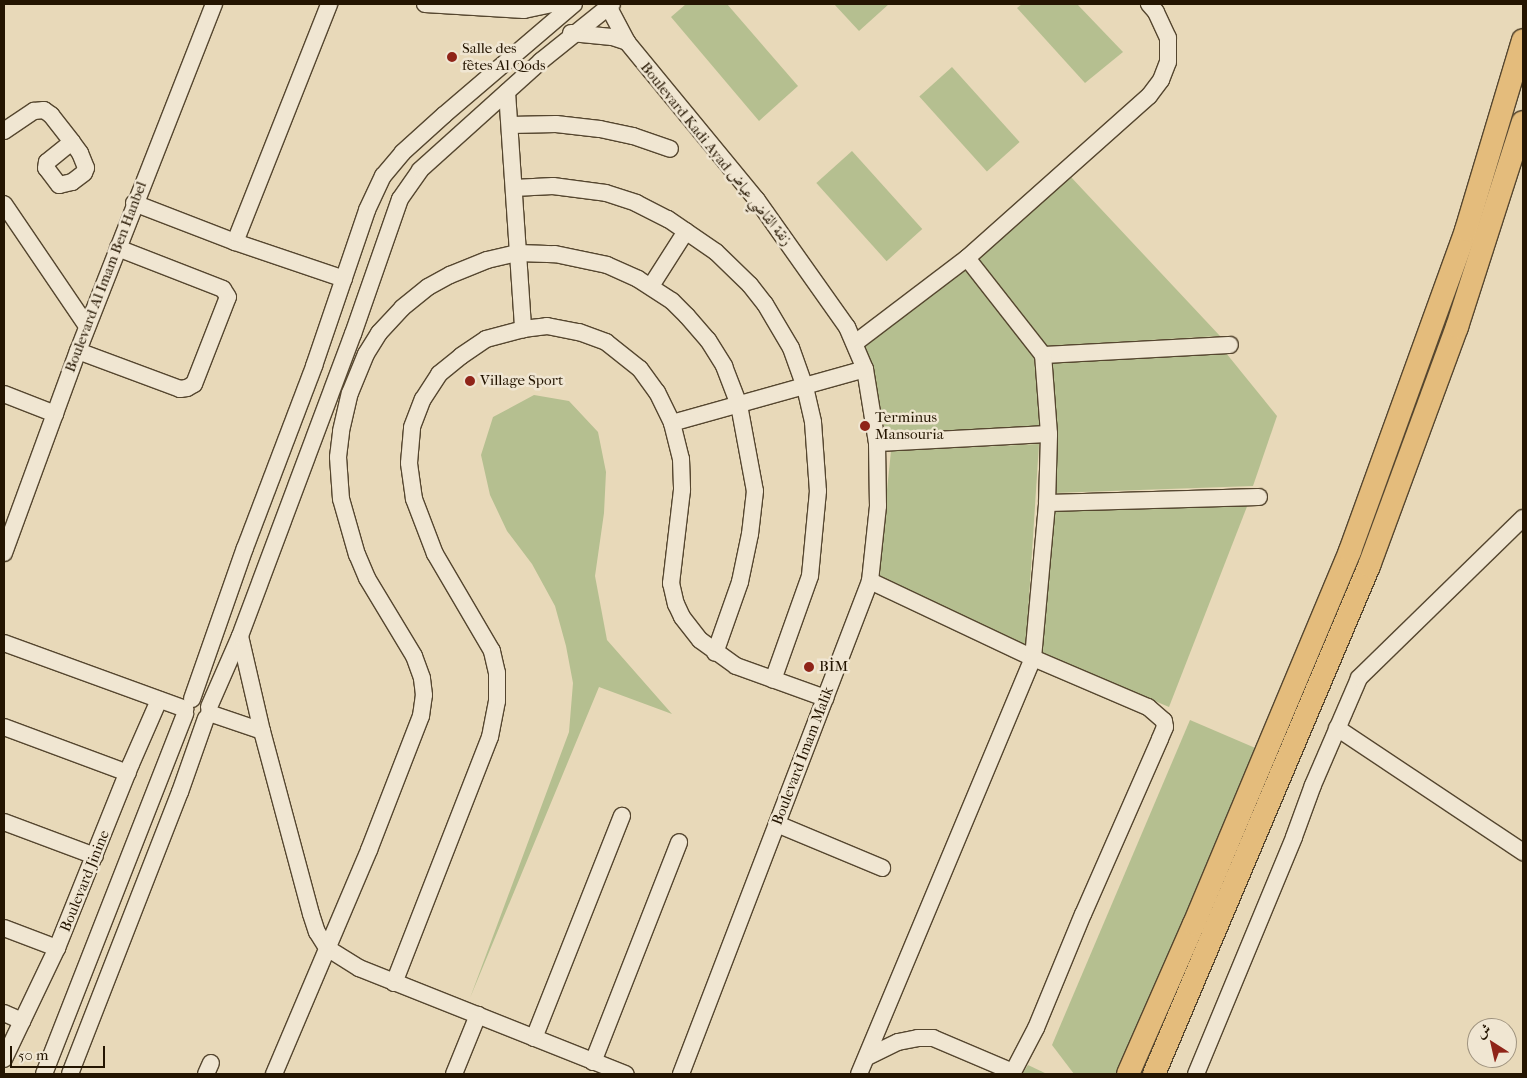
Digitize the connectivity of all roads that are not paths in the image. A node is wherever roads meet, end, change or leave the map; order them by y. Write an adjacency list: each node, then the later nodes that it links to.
1 (214, 4): 20 (street, Boulevard Al Imam Ben Hanbel)
2 (329, 4): 23 (street)
3 (425, 4): 8 (street)
4 (553, 4): 8 (street)
5 (574, 4): 9 (street)
6 (1149, 4): 26 (street)
7 (609, 5): 10 (street); 12 (street, Boulevard Kadi Ayad زنقة القاضي عياض)
8 (524, 10): 9 (street)
9 (549, 25): 10 (street); 27 (street)
10 (575, 33): 12 (street); 13 (street)
11 (1523, 40): 87 (highway)
12 (627, 42): 31 (street, Boulevard Kadi Ayad زنقة القاضي عياض)
13 (508, 92): 15 (street); 48 (street)
14 (1523, 122): 88 (highway)
15 (510, 125): 18 (street); 19 (street)
16 (4, 131): 17 (street)
17 (72, 142)
18 (670, 150)
19 (514, 188): 22 (street); 25 (street)
20 (134, 203): 23 (street); 24 (street, Boulevard Al Imam Ben Hanbel)
21 (4, 204): 29 (street)
22 (686, 231): 28 (street); 36 (street)
23 (235, 242): 27 (street)
24 (118, 248): 29 (street, Boulevard Al Imam Ben Hanbel); 33 (street)
25 (518, 253): 28 (street); 30 (street); 70 (street)
26 (967, 258): 31 (street); 34 (street)
27 (344, 279): 55 (street)
28 (651, 286): 38 (street)
29 (87, 326): 33 (street, Boulevard Al Imam Ben Hanbel)
30 (523, 328): 40 (street); 71 (street)
31 (855, 342): 35 (street, Boulevard Kadi Ayad زنقة القاضي عياض)
32 (1230, 345): 34 (street)
33 (78, 351): 39 (street, Boulevard Al Imam Ben Hanbel)
34 (1043, 355): 41 (street)
35 (866, 369): 36 (street); 42 (street, Boulevard Imam Malik)
36 (805, 387): 38 (street); 52 (street)
37 (4, 394): 39 (street)
38 (739, 405): 40 (street); 50 (street)
39 (54, 414): 46 (street, Boulevard Al Imam Ben Hanbel)
40 (672, 423): 50 (street)
41 (1049, 434): 42 (street); 44 (street)
42 (877, 443): 47 (street, Boulevard Imam Malik)
43 (1259, 498): 44 (street)
44 (1047, 503): 51 (street)
45 (1520, 522): 58 (street)
46 (4, 553)
47 (870, 581): 51 (street); 53 (street, Boulevard Imam Malik)
48 (240, 636): 56 (street); 59 (street)
49 (4, 643): 54 (street)
50 (715, 653): 52 (street)
51 (1033, 658): 76 (street); 79 (street)
52 (774, 680): 53 (street)
53 (825, 698): 63 (street, Boulevard Imam Malik)
54 (160, 700): 55 (street); 60 (street, Boulevard Jinine)
55 (187, 707): 56 (street); 80 (street)
56 (208, 713): 59 (street); 81 (street)
57 (4, 727): 60 (street)
58 (1337, 728): 65 (street); 89 (street)
59 (262, 731): 70 (street)
60 (128, 773): 66 (street, Boulevard Jinine)
61 (622, 816): 75 (street)
62 (4, 822): 66 (street)
63 (776, 824): 67 (street); 85 (street, Boulevard Imam Malik)
64 (678, 842): 78 (street)
65 (1523, 852)
66 (95, 856): 69 (street, Boulevard Jinine)
67 (882, 868)
68 (4, 928): 69 (street)
69 (57, 948): 74 (street, Boulevard Jinine)
70 (327, 948): 71 (street); 82 (street)
71 (394, 983): 73 (street)
72 (4, 1014): 74 (street)
73 (478, 1015): 75 (street); 83 (street)
74 (22, 1021): 77 (street, Boulevard Jinine)
75 (534, 1038): 78 (street)
76 (867, 1056): 79 (street); 86 (street)
77 (4, 1059)
78 (594, 1062): 84 (street)
79 (1013, 1073)
80 (44, 1074)
81 (70, 1074)
82 (274, 1074)
83 (454, 1074)
84 (626, 1074)
85 (681, 1074)
86 (859, 1074)
87 (1128, 1074)
88 (1154, 1074)
89 (1196, 1074)

